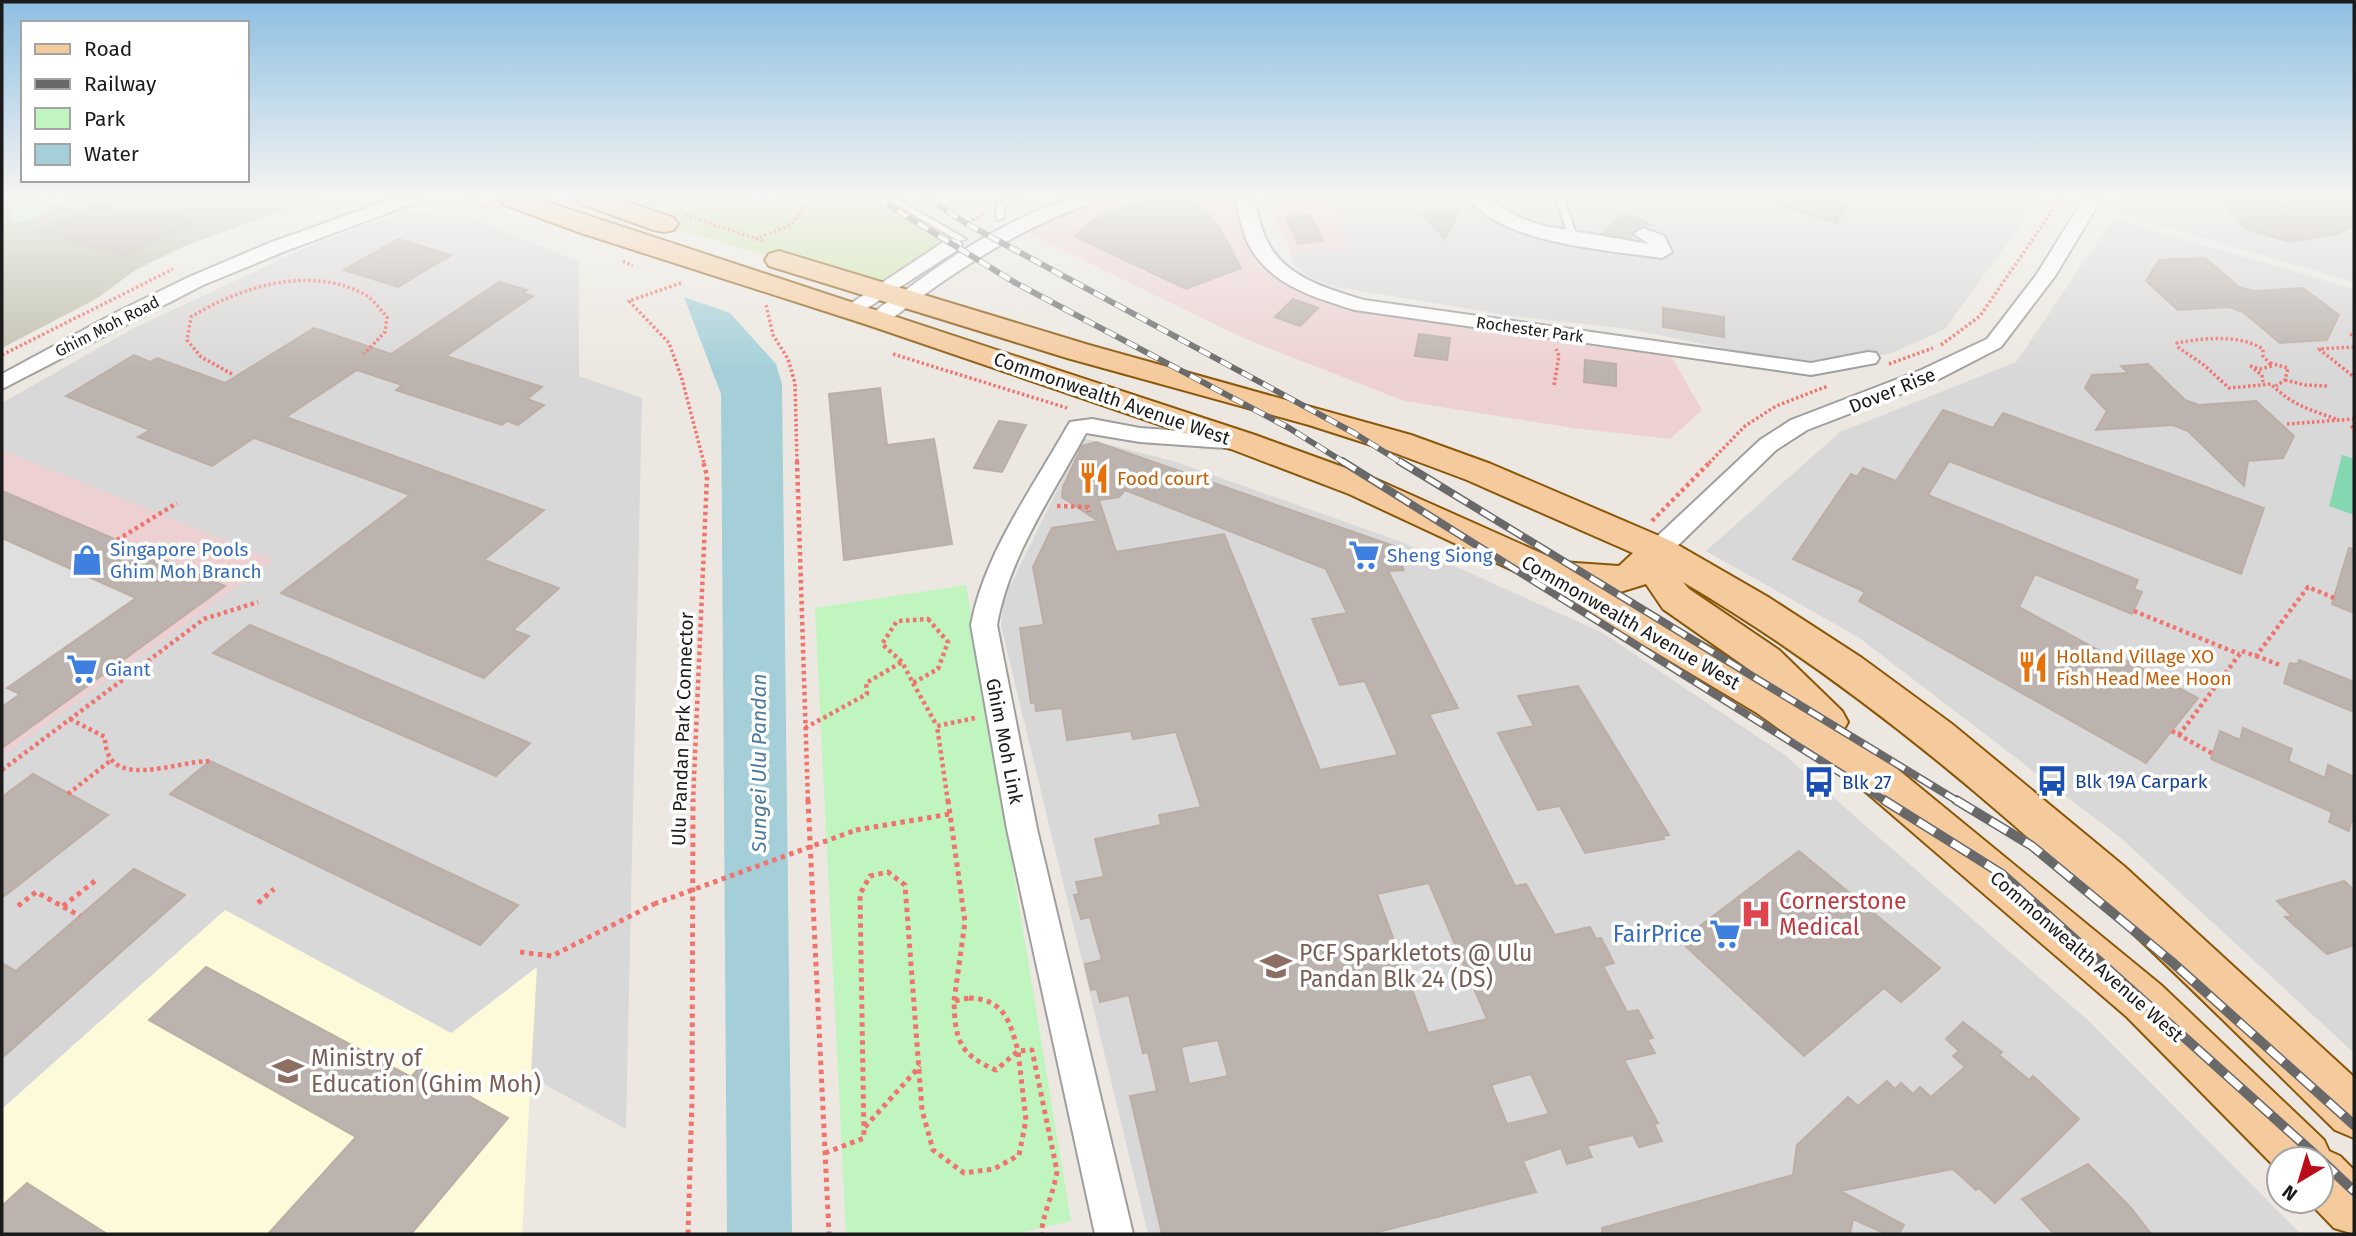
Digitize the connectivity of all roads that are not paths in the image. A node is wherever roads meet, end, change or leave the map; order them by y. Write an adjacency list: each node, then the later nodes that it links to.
1 (228, 256): 11 (street, Ghim Moh Road)
2 (257, 256): 12 (street, Ghim Moh Road)
3 (699, 256): 9 (main road, Commonwealth Avenue West)
4 (749, 256): 9 (main road, Commonwealth Avenue West)
5 (935, 256): 9 (street)
6 (961, 256): 9 (street)
7 (1268, 256): 10 (street, Rochester Park)
8 (2058, 256): 14 (street, Dover Rise)
9 (880, 304): 13 (main road, Commonwealth Avenue West); 14 (main road, Commonwealth Avenue West)
10 (1868, 358)
11 (2, 368)
12 (2, 383)
13 (1243, 442): 15 (main road, Commonwealth Avenue West); 21 (street, Ghim Moh Link)
14 (1658, 550): 15 (main road); 16 (main road); 17 (main road, Commonwealth Avenue West)
15 (1553, 574): 16 (main road, Commonwealth Avenue West)
16 (1875, 775): 18 (main road, Commonwealth Avenue West)
17 (2354, 1112)
18 (2291, 1145)
19 (2335, 1189): 20 (main road)
20 (2354, 1208)
21 (1114, 1234)

